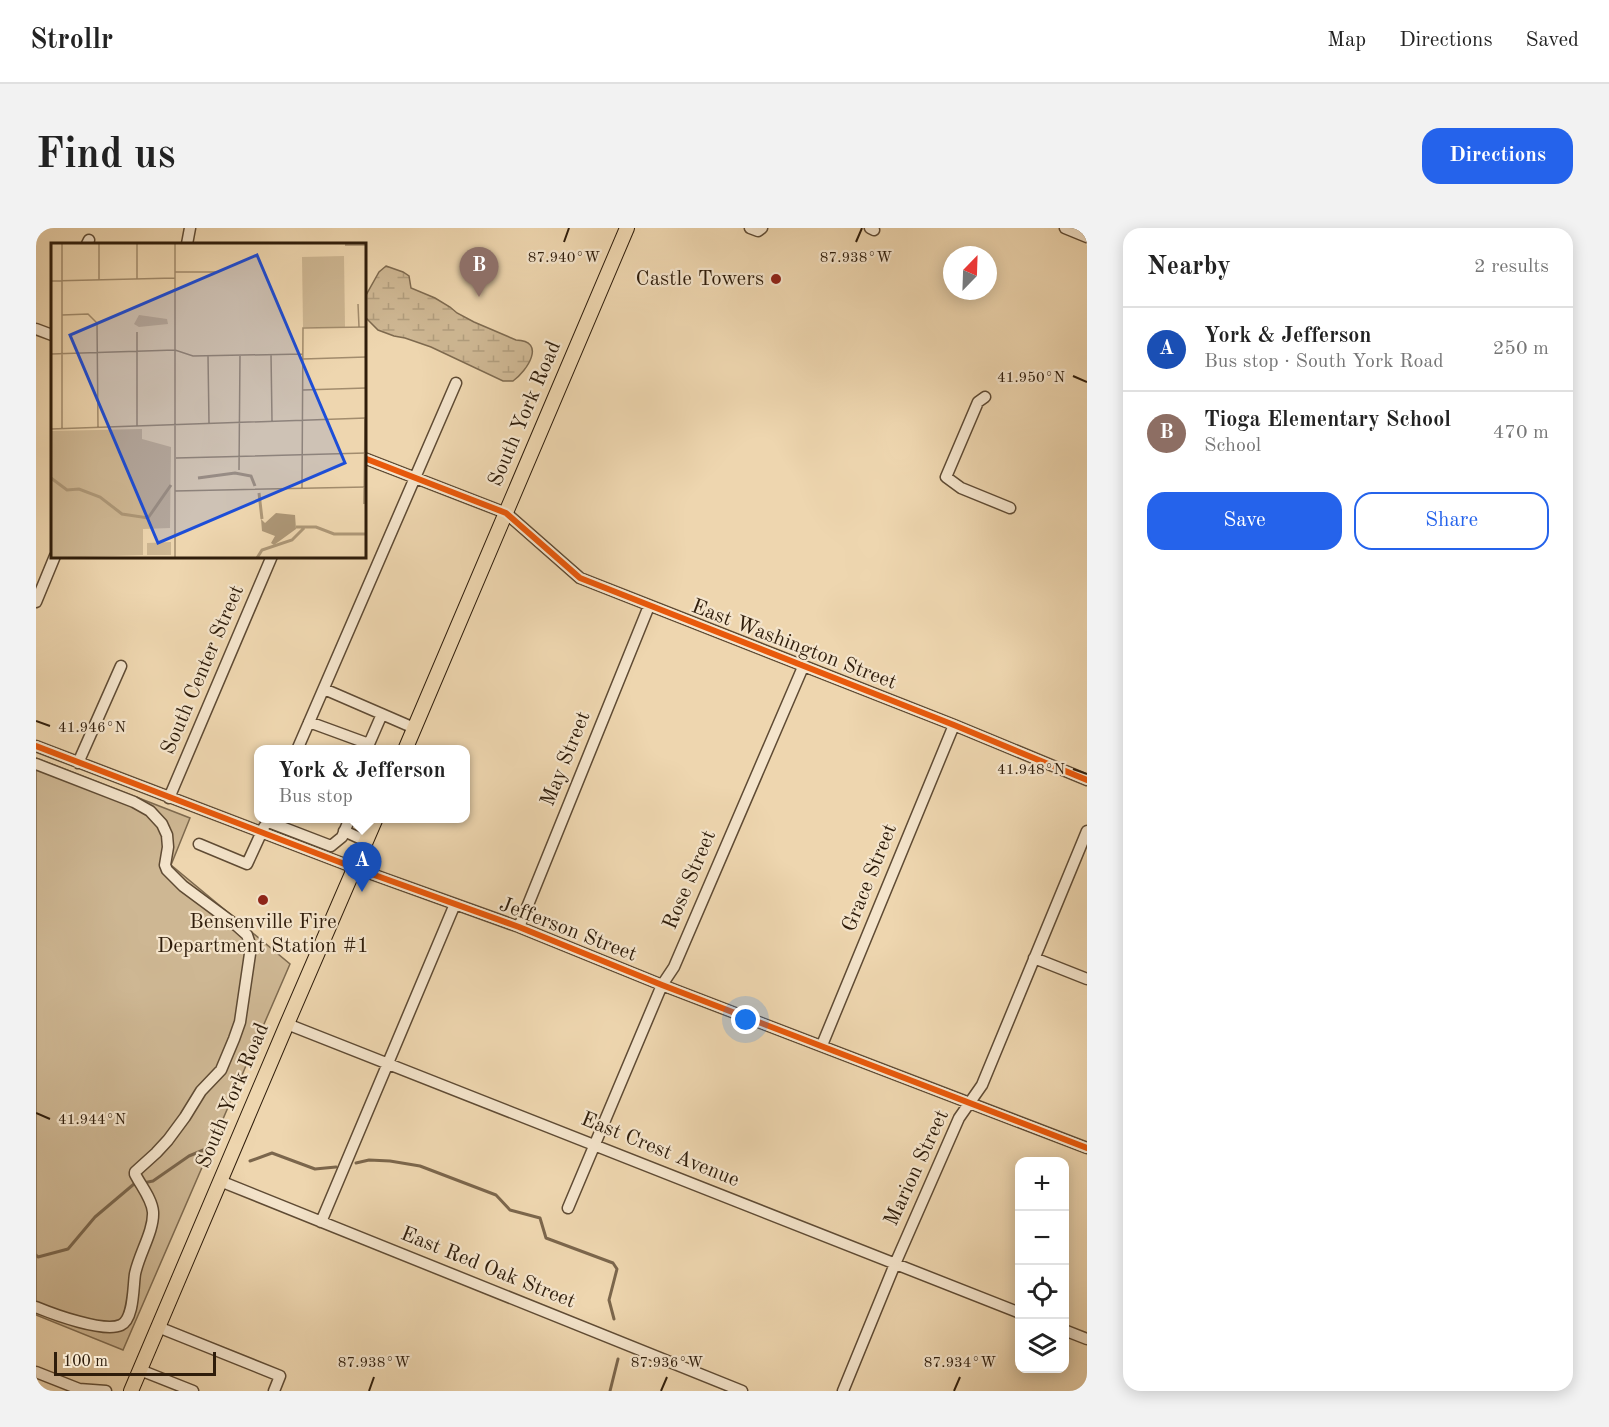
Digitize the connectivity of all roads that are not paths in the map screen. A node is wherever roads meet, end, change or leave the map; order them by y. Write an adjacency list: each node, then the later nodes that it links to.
1 (190, 228): 7 (street)
2 (627, 228): 15 (main road, South York Road)
3 (750, 228): 4 (street)
4 (762, 228)
5 (1065, 228): 6 (street)
6 (1087, 237)
7 (187, 243)
8 (36, 329): 9 (street)
9 (51, 332)
10 (456, 382): 13 (street)
11 (985, 397): 14 (street)
12 (366, 459): 13 (street)
13 (416, 478): 15 (street); 22 (street)
14 (1010, 508)
15 (506, 513): 19 (street, East Washington Street); 26 (main road, South York Road)
16 (54, 558): 18 (street)
17 (271, 558): 33 (street, South Center Street)
18 (36, 602)
19 (649, 606): 21 (street, East Washington Street); 47 (street, May Street)
20 (121, 666): 30 (street)
21 (803, 667): 25 (street, East Washington Street); 50 (street, Rose Street)
22 (324, 689): 23 (street); 24 (street)
23 (382, 714): 24 (street); 26 (street)
24 (309, 722): 27 (street)
25 (954, 725): 32 (street, East Washington Street); 52 (street, Grace Street)
26 (414, 728): 28 (main road, South York Road)
27 (299, 745)
28 (407, 745)
29 (36, 746): 30 (street, Jefferson Street)
30 (78, 762): 33 (street, Jefferson Street)
31 (36, 764): 61 (street)
32 (1087, 780)
33 (169, 798): 40 (street, Jefferson Street)
34 (266, 823): 40 (street)
35 (274, 823): 43 (street)
36 (348, 823): 38 (street)
37 (374, 823): 41 (main road, South York Road)
38 (344, 831): 41 (street); 43 (street)
39 (1087, 831): 48 (street, Marion Street)
40 (261, 833): 42 (street); 44 (street, Jefferson Street)
41 (366, 841): 45 (main road, South York Road)
42 (199, 844)
43 (331, 846): 44 (street)
44 (327, 858): 45 (street, Jefferson Street)
45 (355, 868): 46 (street, Jefferson Street); 51 (main road, South York Road)
46 (455, 904): 47 (street, Jefferson Street); 53 (street)
47 (519, 927): 50 (street, Jefferson Street)
48 (1034, 958): 49 (street); 54 (street, Marion Street)
49 (1087, 979)
50 (662, 984): 52 (street, Jefferson Street); 55 (street, Rose Street)
51 (287, 1024): 53 (street, East Crest Avenue); 57 (main road, South York Road)
52 (822, 1045): 54 (street, Jefferson Street)
53 (388, 1064): 55 (street, East Crest Avenue); 59 (street)
54 (970, 1103): 56 (street, Jefferson Street); 60 (street, Marion Street)
55 (594, 1145): 58 (street, Rose Street); 60 (street, East Crest Avenue)
56 (1087, 1148)
57 (220, 1181): 59 (street, East Red Oak Street); 63 (main road, South York Road)
58 (568, 1208)
59 (321, 1222): 73 (street, East Red Oak Street)
60 (895, 1264): 62 (street, East Crest Avenue); 74 (street, Marion Street)
61 (36, 1307)
62 (1015, 1311)
63 (158, 1328): 67 (main road, South York Road); 72 (street)
64 (1069, 1332): 65 (street)
65 (1087, 1339)
66 (36, 1372): 68 (street)
67 (139, 1373): 69 (main road, South York Road); 70 (street); 71 (street)
68 (106, 1391)
69 (131, 1391)
70 (175, 1391)
71 (193, 1391)
72 (274, 1391)
73 (742, 1391)
74 (843, 1391)

